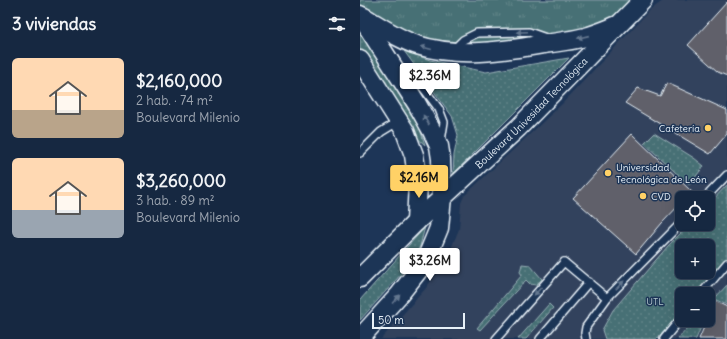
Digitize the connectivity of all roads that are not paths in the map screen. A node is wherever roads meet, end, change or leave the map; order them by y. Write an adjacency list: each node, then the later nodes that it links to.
1 (643, 0): 3 (street, Boulevard Univesidad Tecnológica)
2 (360, 15): 3 (street, one-way to 2); 9 (street, one-way to 2)
3 (620, 25): 9 (street, Boulevard Univesidad Tecnológica)
4 (360, 60): 5 (street)
5 (399, 121): 6 (lane); 10 (street)
6 (360, 153)
7 (727, 175): 8 (lane)
8 (712, 191)
9 (442, 197): 10 (street, Boulevard Univesidad Tecnológica); 18 (street, one-way to 9)
10 (416, 222): 13 (street, Boulevard Univesidad Tecnológica)
11 (675, 229): 16 (lane, one-way to 11)
12 (727, 263): 15 (lane)
13 (360, 278)
14 (589, 282): 16 (lane); 19 (lane, one-way to 19); 20 (lane)
15 (707, 287)
16 (607, 298): 21 (lane)
17 (675, 326): 22 (lane)
18 (360, 338)
19 (496, 339)
20 (540, 339)
21 (586, 339)
22 (664, 339)

